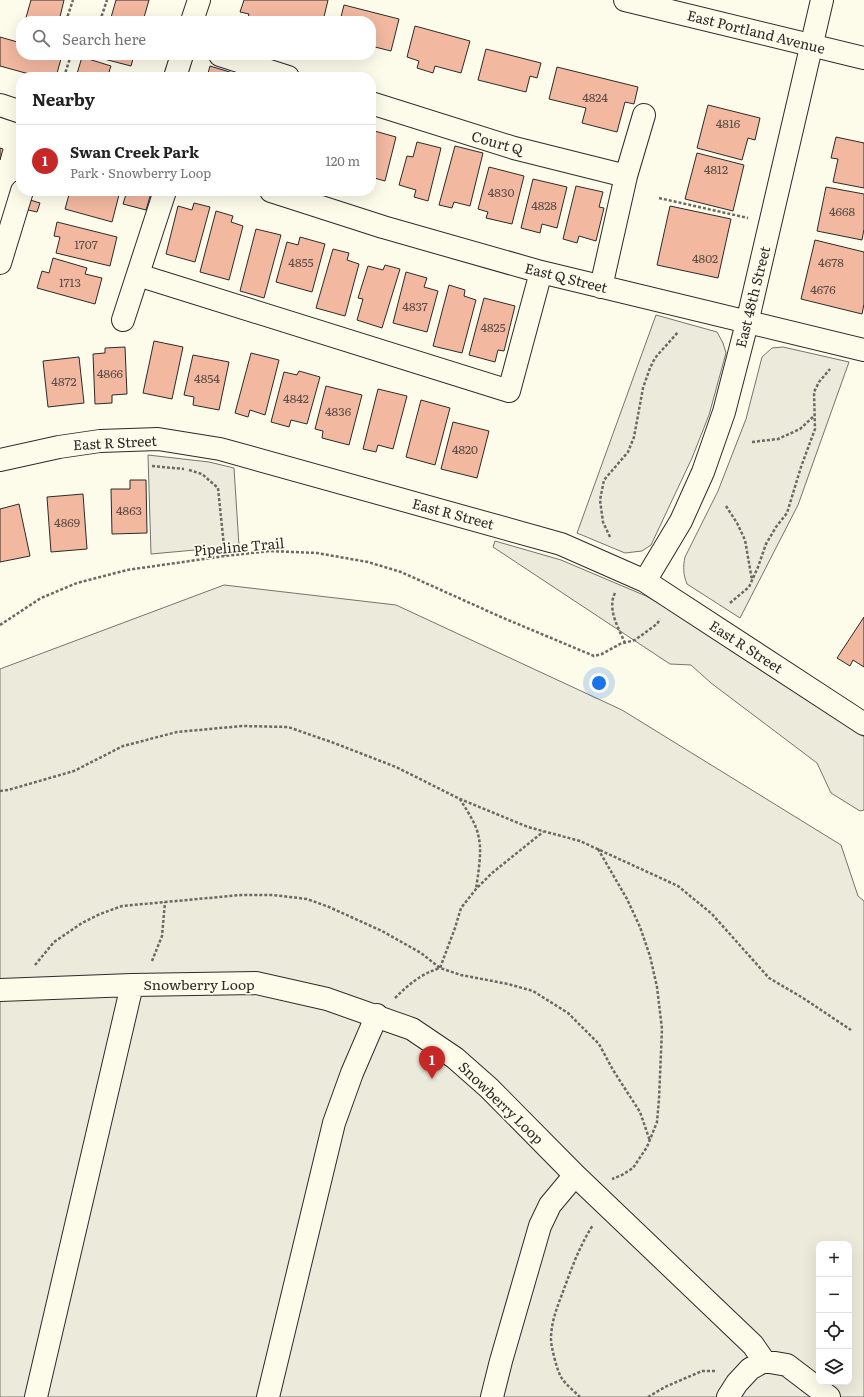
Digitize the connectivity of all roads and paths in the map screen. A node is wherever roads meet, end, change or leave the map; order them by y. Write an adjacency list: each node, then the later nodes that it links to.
1 (72, 0): 6 (path)
2 (107, 0): 7 (path)
3 (199, 0): 8 (street)
4 (625, 0): 9 (street, East Portland Avenue)
5 (822, 0): 9 (street, East 48th Street)
6 (67, 16)
7 (102, 16)
8 (194, 16)
9 (812, 46): 10 (street, East Portland Avenue); 32 (street, East 48th Street)
10 (864, 58)
11 (69, 60): 14 (path)
12 (180, 60): 15 (street)
13 (235, 60): 16 (street)
14 (66, 72)
15 (177, 72)
16 (273, 72)
17 (0, 105): 19 (street)
18 (376, 106): 21 (street, Court Q)
19 (16, 110)
20 (644, 115): 21 (street)
21 (626, 176): 30 (street)
22 (20, 196): 27 (street)
23 (163, 196): 29 (street)
24 (287, 196): 28 (street, East Q Street)
25 (659, 198): 26 (path)
26 (748, 218)
27 (0, 264)
28 (541, 272): 29 (street); 30 (street, East Q Street)
29 (138, 275): 31 (street)
30 (601, 287): 32 (street, East Q Street)
31 (123, 320)
32 (748, 323): 34 (street, East Q Street); 43 (street, East 48th Street)
33 (678, 332): 41 (path)
34 (864, 350)
35 (830, 369): 36 (path)
36 (815, 416): 37 (path); 44 (path)
37 (752, 442)
38 (0, 460): 43 (street, East R Street)
39 (152, 466): 42 (path)
40 (726, 506): 44 (path)
41 (610, 537)
42 (225, 556): 48 (path, Pipeline Trail); 49 (path, Pipeline Trail)
43 (645, 581): 50 (street, East R Street)
44 (752, 581): 46 (path)
45 (616, 592): 49 (path)
46 (730, 603)
47 (657, 624): 49 (path, Pipeline Trail)
48 (0, 625)
49 (625, 643)
50 (864, 724)
51 (0, 791): 52 (path)
52 (460, 799): 53 (path); 55 (path)
53 (543, 831): 54 (path); 55 (path)
54 (598, 849): 61 (path); 62 (path)
55 (476, 889): 57 (path)
56 (165, 902): 57 (path); 58 (path); 59 (path)
57 (440, 968): 60 (path); 62 (path)
58 (132, 985): 59 (street, Snowberry Loop); 60 (street, Snowberry Loop); 67 (street)
59 (7, 990)
60 (377, 1015): 63 (street, Snowberry Loop); 68 (street)
61 (851, 1030)
62 (650, 1141): 63 (path)
63 (582, 1182): 64 (street, Snowberry Loop); 69 (street)
64 (606, 1204): 65 (street, Snowberry Loop); 70 (path)
65 (764, 1361): 66 (street); 72 (street)
66 (733, 1390): 71 (path)
67 (36, 1397)
68 (268, 1397)
69 (492, 1397)
70 (580, 1397)
71 (648, 1397)
72 (829, 1397)

